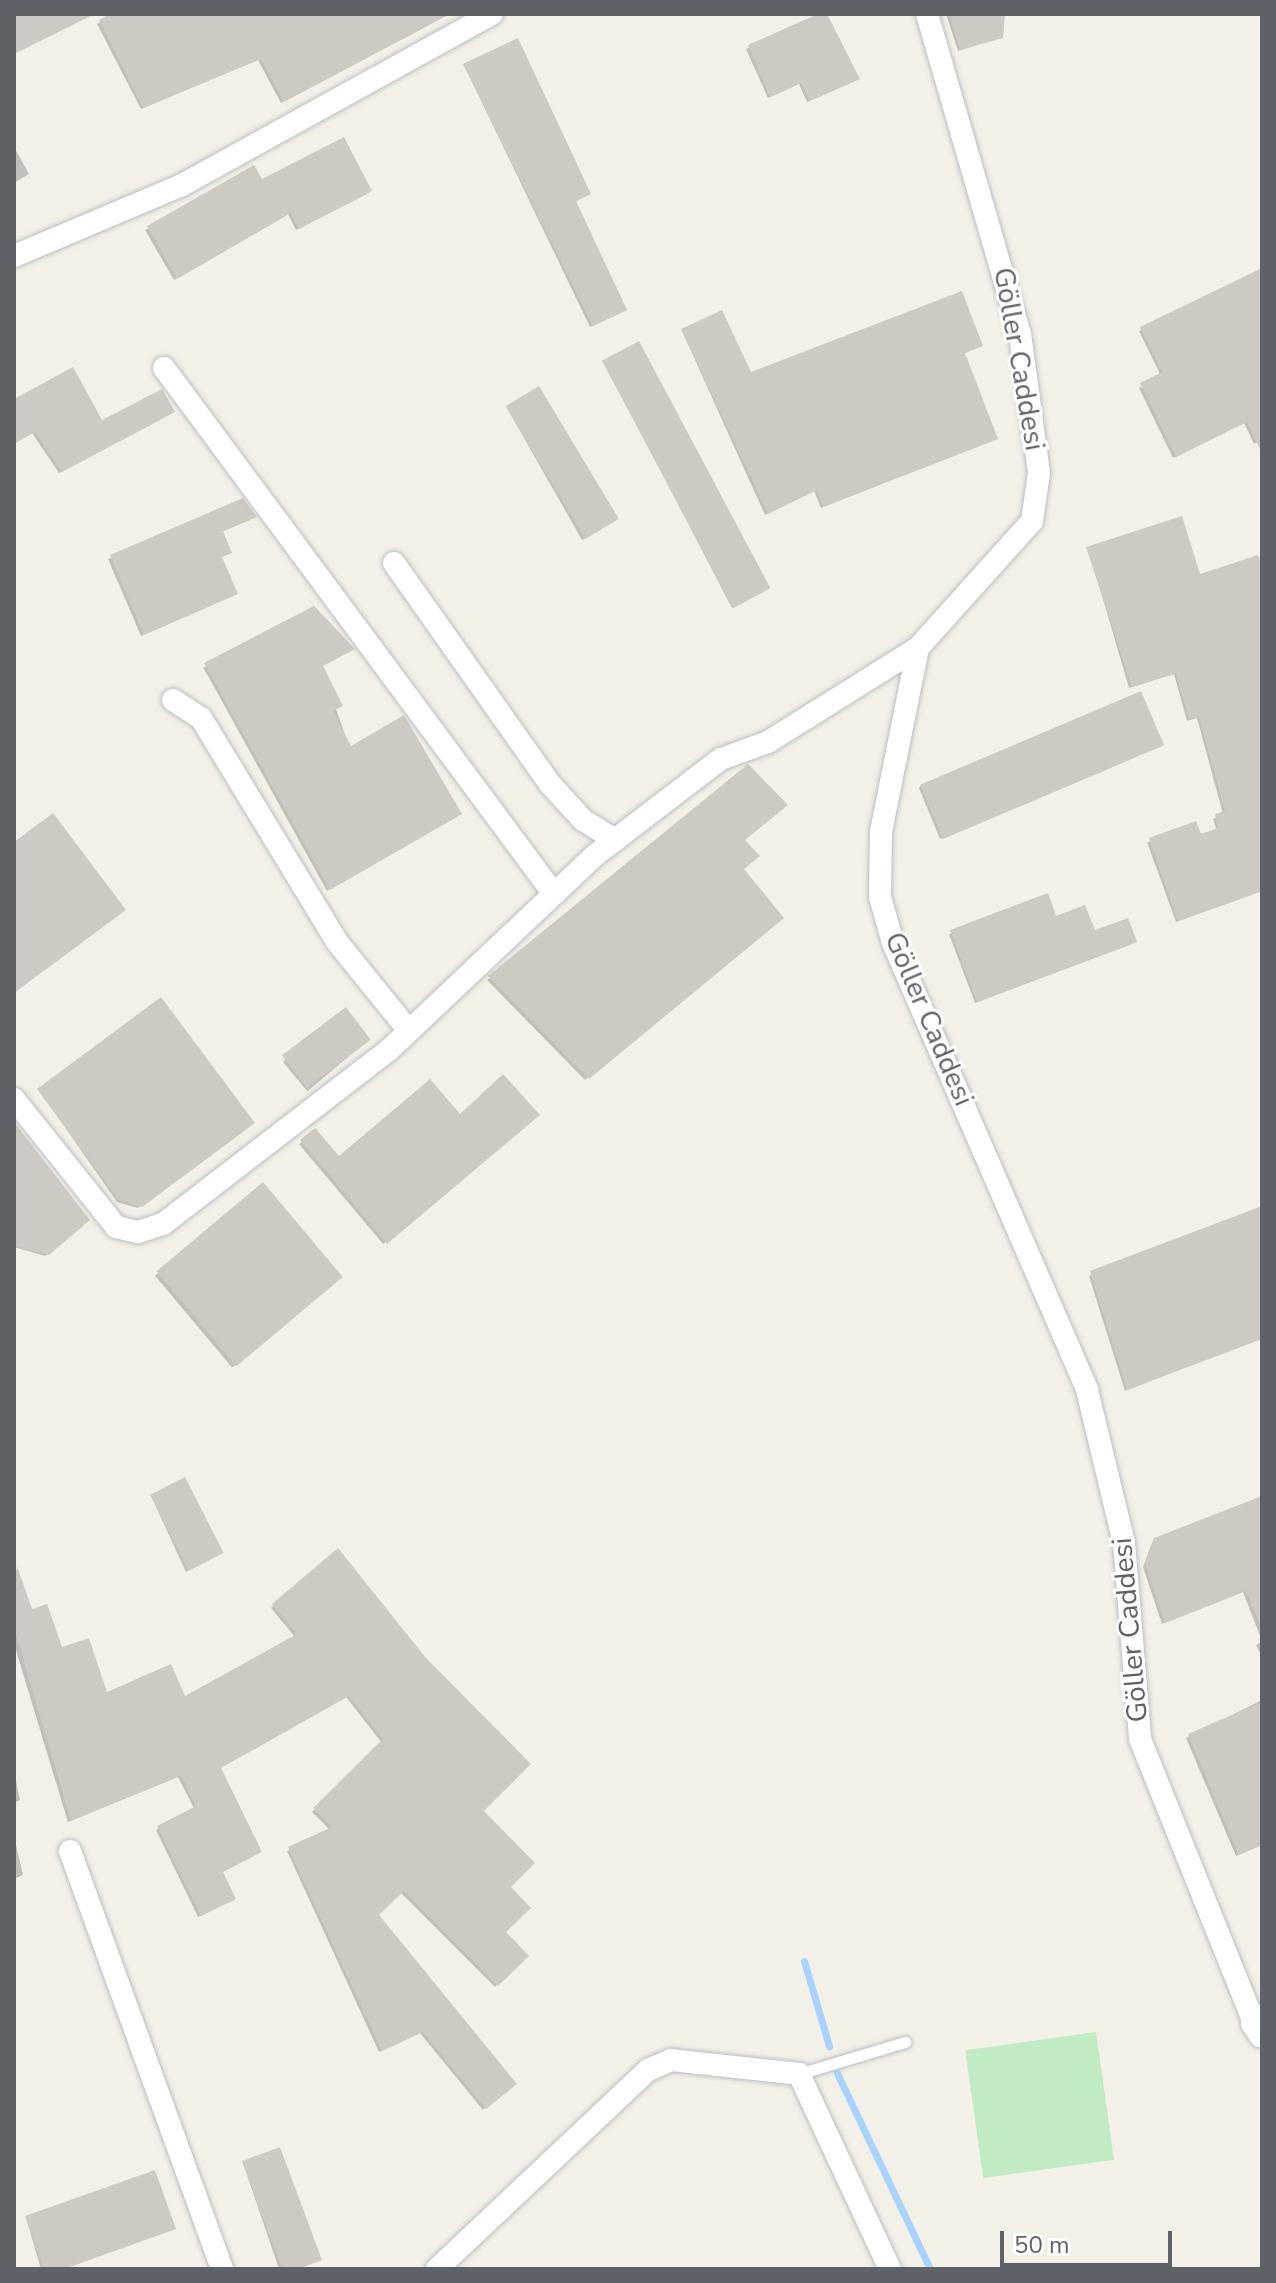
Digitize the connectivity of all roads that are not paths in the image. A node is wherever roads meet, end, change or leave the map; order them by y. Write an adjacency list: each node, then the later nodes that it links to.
1 (492, 14): 3 (street)
2 (927, 14): 6 (street, Göller Caddesi)
3 (14, 256)
4 (164, 368): 9 (street)
5 (394, 563): 8 (street)
6 (918, 648): 8 (street); 13 (street, Göller Caddesi)
7 (173, 700): 10 (street)
8 (615, 840): 9 (street)
9 (554, 894): 10 (street)
10 (409, 1031): 11 (street)
11 (14, 1099)
12 (70, 1851): 16 (street)
13 (1259, 2025)
14 (905, 2042): 15 (lane)
15 (799, 2074): 17 (street); 18 (street)
16 (222, 2269)
17 (437, 2269)
18 (890, 2269)

